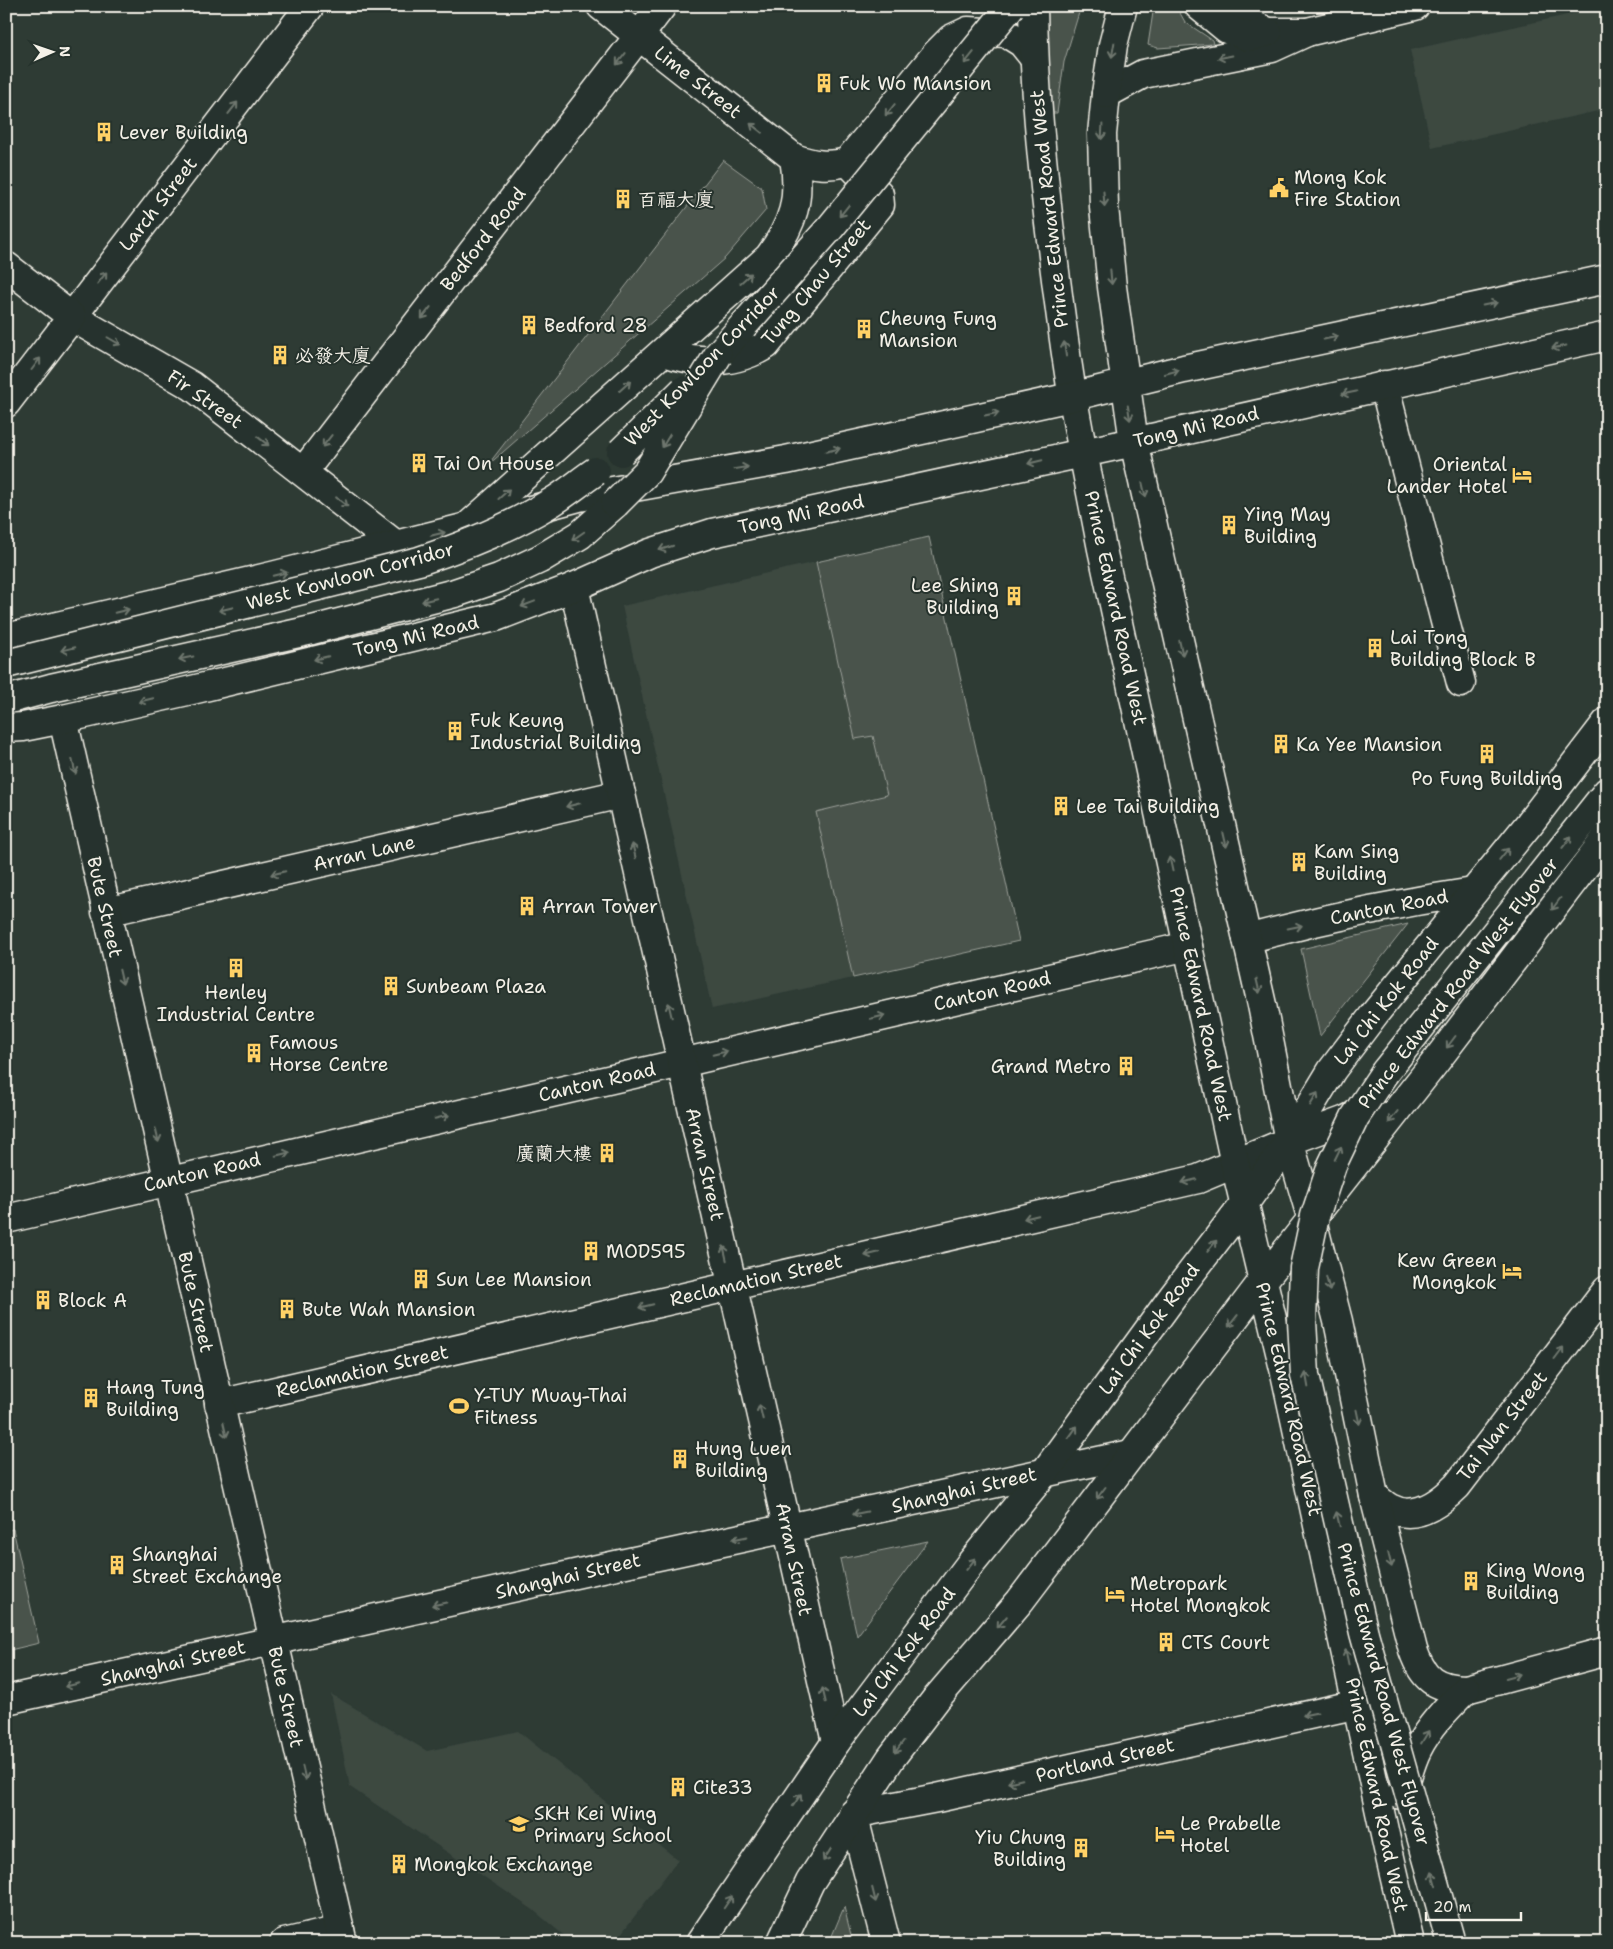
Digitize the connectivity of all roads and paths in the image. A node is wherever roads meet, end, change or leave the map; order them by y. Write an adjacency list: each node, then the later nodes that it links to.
1 (310, 6): 19 (main road, Larch Street, one-way to 1)
2 (602, 6): 12 (main road, Lime Street)
3 (662, 6): 12 (main road, Bedford Road)
4 (1011, 6): 22 (main road, West Kowloon Corridor, one-way to 22, bridge)
5 (1033, 6): 13 (main road)
6 (1123, 6): 14 (main road, one-way to 14)
7 (1199, 6): 10 (main road)
8 (1232, 6): 10 (main road)
9 (1415, 6): 11 (main road)
10 (1268, 32): 11 (main road)
11 (1307, 32): 14 (main road, one-way to 14)
12 (639, 36): 15 (main road, Lime Street, one-way to 12); 29 (main road, Bedford Road, one-way to 29)
13 (1034, 58): 16 (main road, one-way to 16); 25 (main road, Prince Edward Road West, one-way to 13)
14 (1106, 94): 23 (main road, one-way to 23)
15 (794, 158): 16 (main road); 21 (main road, one-way to 15)
16 (848, 162): 21 (main road, Tung Chau Street)
17 (6, 266): 19 (main road, Fir Street)
18 (1607, 279): 23 (main road, one-way to 18)
19 (72, 317): 26 (main road, Larch Street, one-way to 19); 29 (main road, Fir Street, one-way to 29)
20 (1607, 336): 24 (main road, Tong Mi Road, one-way to 24)
21 (664, 352): 30 (main road, one-way to 21)
22 (718, 354): 34 (main road, West Kowloon Corridor, one-way to 34, bridge); 36 (main road, one-way to 36, bridge)
23 (1125, 384): 25 (main road); 27 (main road, one-way to 27)
24 (1384, 386): 27 (main road, Tong Mi Road, one-way to 27); 35 (main road)
25 (1071, 397): 28 (main road, Prince Edward Road West); 30 (main road, one-way to 25)
26 (6, 403)
27 (1134, 442): 28 (main road, Tong Mi Road); 45 (main road, one-way to 45)
28 (1083, 452): 32 (main road, Tong Mi Road, one-way to 32); 46 (main road, Prince Edward Road West, one-way to 28)
29 (303, 472): 31 (main road, Fir Street, one-way to 31)
30 (467, 527): 31 (main road, one-way to 30)
31 (396, 545): 33 (main road, one-way to 31)
32 (574, 587): 37 (main road, Tong Mi Road, one-way to 37); 41 (main road, Arran Street)
33 (6, 638)
34 (6, 664)
35 (1461, 683)
36 (6, 700)
37 (63, 719): 39 (main road, Tong Mi Road); 44 (main road, Bute Street, one-way to 44)
38 (1607, 722): 43 (main road, Lai Chi Kok Road, one-way to 38)
39 (6, 728)
40 (1607, 792): 77 (main road, Prince Edward Road West Flyover, one-way to 40, bridge)
41 (621, 794): 44 (main road, Arran Lane, one-way to 44); 47 (main road, Arran Street, one-way to 41)
42 (1607, 837): 48 (main road, one-way to 48)
43 (1473, 892): 45 (main road, Canton Road, one-way to 43); 49 (main road, Lai Chi Kok Road, one-way to 43)
44 (106, 912): 51 (main road, Bute Street, one-way to 51)
45 (1247, 938): 49 (main road, one-way to 49)
46 (1188, 946): 47 (main road, Canton Road, one-way to 46); 50 (main road, Prince Edward Road West)
47 (681, 1062): 51 (main road, Canton Road, one-way to 47); 56 (main road, Arran Street, one-way to 47)
48 (1433, 1065): 49 (main road, Reclamation Street); 54 (main road, one-way to 54)
49 (1289, 1141): 50 (main road, Reclamation Street); 52 (main road, Lai Chi Kok Road); 54 (main road)
50 (1235, 1164): 52 (main road, Prince Edward Road West); 56 (main road, Reclamation Street, one-way to 56)
51 (168, 1180): 53 (main road, Canton Road); 58 (main road, Bute Street)
52 (1244, 1204): 55 (main road, Prince Edward Road West); 60 (main road, Lai Chi Kok Road, one-way to 52)
53 (6, 1218)
54 (1312, 1220): 55 (main road); 61 (main road, one-way to 61)
55 (1262, 1282): 59 (main road, one-way to 59); 67 (main road, Prince Edward Road West, one-way to 55)
56 (733, 1286): 58 (main road, Reclamation Street, one-way to 58); 62 (main road, Arran Street, one-way to 56)
57 (1607, 1290): 61 (main road, Tai Nan Street, one-way to 57)
58 (219, 1404): 63 (main road, Bute Street, one-way to 63)
59 (1131, 1454): 60 (main road, Shanghai Street); 69 (main road, one-way to 69)
60 (1045, 1472): 62 (main road, Shanghai Street, one-way to 62); 68 (main road, Lai Chi Kok Road, one-way to 60)
61 (1374, 1496): 65 (main road, one-way to 65)
62 (788, 1528): 63 (main road, Shanghai Street, one-way to 63); 68 (main road, Arran Street, one-way to 62)
63 (273, 1641): 66 (main road, Shanghai Street, one-way to 66); 71 (main road, Bute Street, one-way to 71)
64 (1607, 1651): 65 (main road, one-way to 64)
65 (1466, 1689): 70 (main road, one-way to 65)
66 (6, 1700)
67 (1358, 1704): 69 (main road, Portland Street, one-way to 69); 70 (main road, Prince Edward Road West)
68 (836, 1742): 73 (main road, Lai Chi Kok Road, one-way to 68)
69 (853, 1814): 74 (main road, one-way to 74); 75 (main road, one-way to 75)
70 (1388, 1850): 76 (main road, Prince Edward Road West)
71 (342, 1936): 72 (main road)
72 (284, 1943)
73 (700, 1943)
74 (781, 1943)
75 (886, 1943)
76 (1410, 1943)
77 (1452, 1943)

